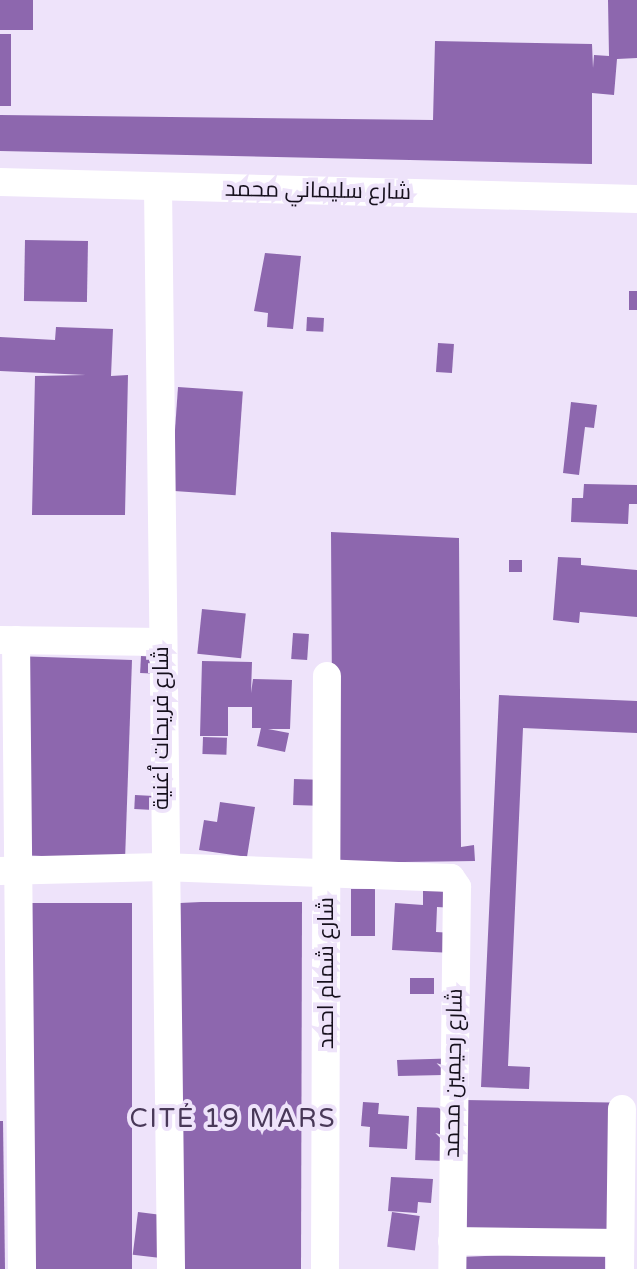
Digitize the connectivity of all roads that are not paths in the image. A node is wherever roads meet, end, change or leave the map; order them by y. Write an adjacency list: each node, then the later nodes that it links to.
1 (0, 182): 2 (street, شارع سليماني محمد)
2 (158, 187): 3 (street, شارع سليماني محمد); 5 (street, شارع فريحات ٱغنية)
3 (637, 199)
4 (8, 640): 5 (street); 7 (street)
5 (162, 642): 8 (street, شارع فريحات ٱغنية)
6 (327, 676): 10 (street, شارع شمام احمد)
7 (7, 755): 9 (street)
8 (162, 867): 9 (street); 10 (street); 15 (street, شارع فريحات ٱغنية)
9 (8, 871): 14 (street)
10 (327, 874): 12 (street, شارع رحيمين محمد); 16 (street, شارع شمام احمد)
11 (622, 1109): 13 (street)
12 (452, 1241): 13 (street); 17 (street, شارع رحيمين محمد)
13 (620, 1256)
14 (22, 1269)
15 (171, 1269)
16 (325, 1269)
17 (452, 1269)

